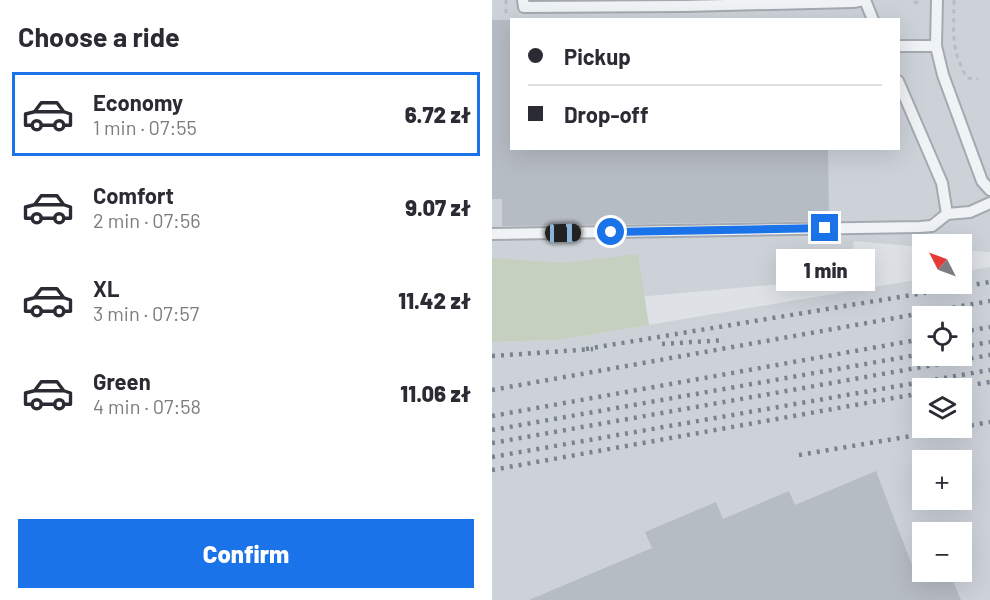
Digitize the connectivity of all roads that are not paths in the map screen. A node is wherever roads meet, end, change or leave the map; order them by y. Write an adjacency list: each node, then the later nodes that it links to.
1 (865, 0): 4 (lane); 5 (lane)
2 (937, 0): 7 (lane)
3 (524, 3): 4 (lane)
4 (684, 3)
5 (872, 18)
6 (900, 46): 7 (lane)
7 (936, 46): 9 (lane)
8 (900, 86): 11 (lane)
9 (990, 190)
10 (990, 203): 11 (lane)
11 (947, 214): 12 (lane)
12 (492, 234)

